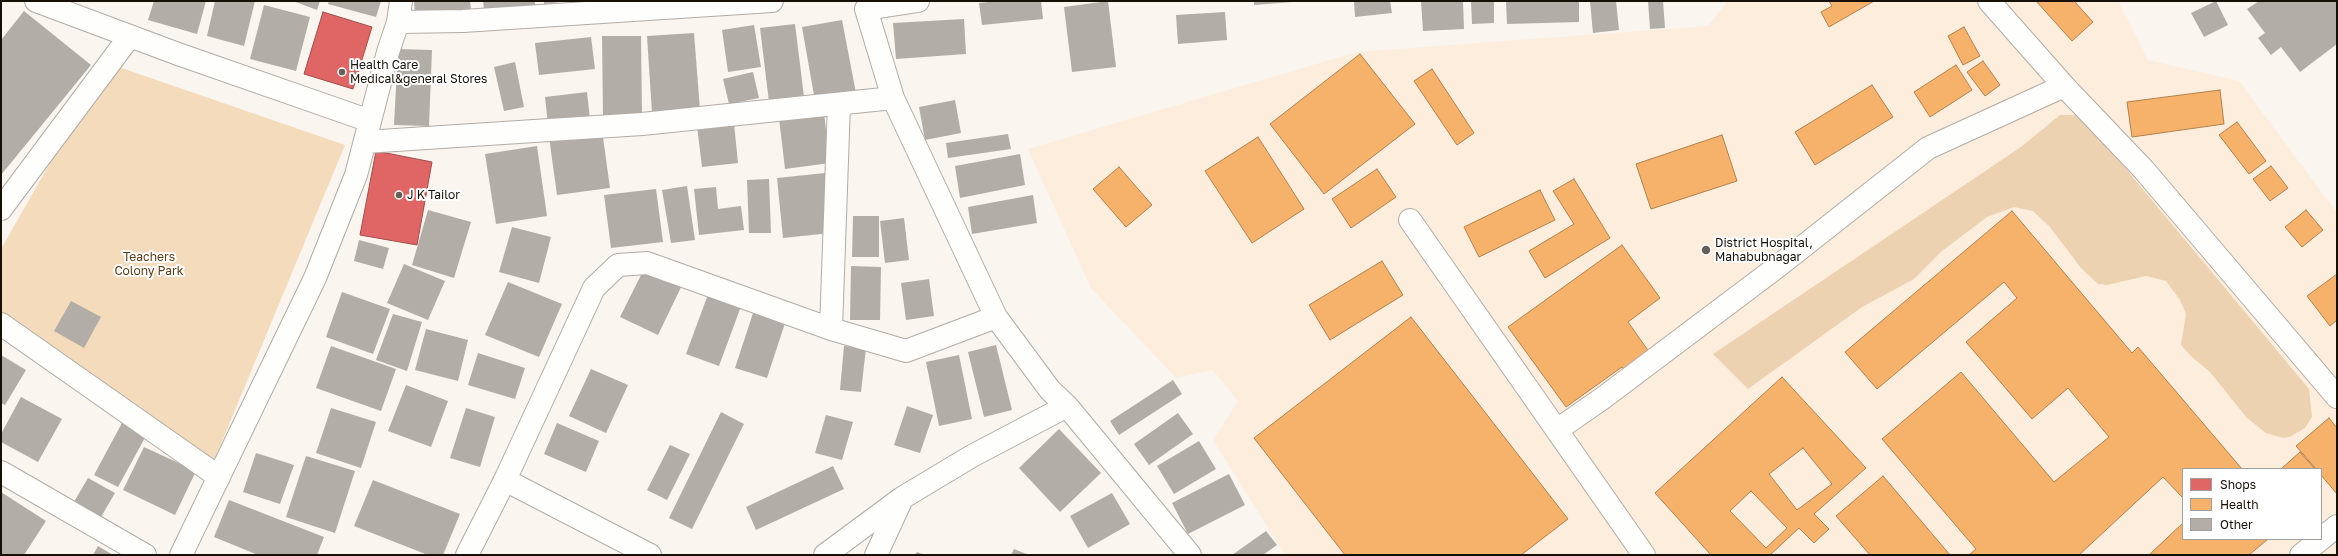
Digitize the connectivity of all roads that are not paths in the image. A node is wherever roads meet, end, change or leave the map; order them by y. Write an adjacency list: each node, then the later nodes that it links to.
1 (36, 1): 7 (street)
2 (772, 1): 6 (street)
3 (918, 1): 5 (street)
4 (1990, 1): 8 (street)
5 (860, 5): 9 (street)
6 (399, 11): 11 (street)
7 (130, 36): 11 (street); 12 (street)
8 (2064, 86): 17 (street); 19 (street)
9 (893, 98): 10 (street); 14 (street)
10 (839, 104): 11 (street); 16 (street)
11 (368, 131): 21 (street)
12 (1, 209)
13 (1410, 220): 19 (street)
14 (996, 317): 16 (street); 18 (street)
15 (1, 324): 21 (street)
16 (831, 329): 22 (street)
17 (2337, 397)
18 (1067, 406): 23 (street); 33 (street)
19 (1557, 430): 34 (street)
20 (1, 472): 27 (street)
21 (219, 477): 28 (street)
22 (505, 480): 29 (street); 30 (street)
23 (902, 498): 31 (street); 32 (street)
24 (2337, 526): 25 (street)
25 (2322, 538)
26 (2320, 540): 35 (street)
27 (145, 555)
28 (180, 555)
29 (467, 555)
30 (650, 555)
31 (825, 555)
32 (876, 555)
33 (1190, 555)
34 (1644, 555)
35 (2301, 555)

